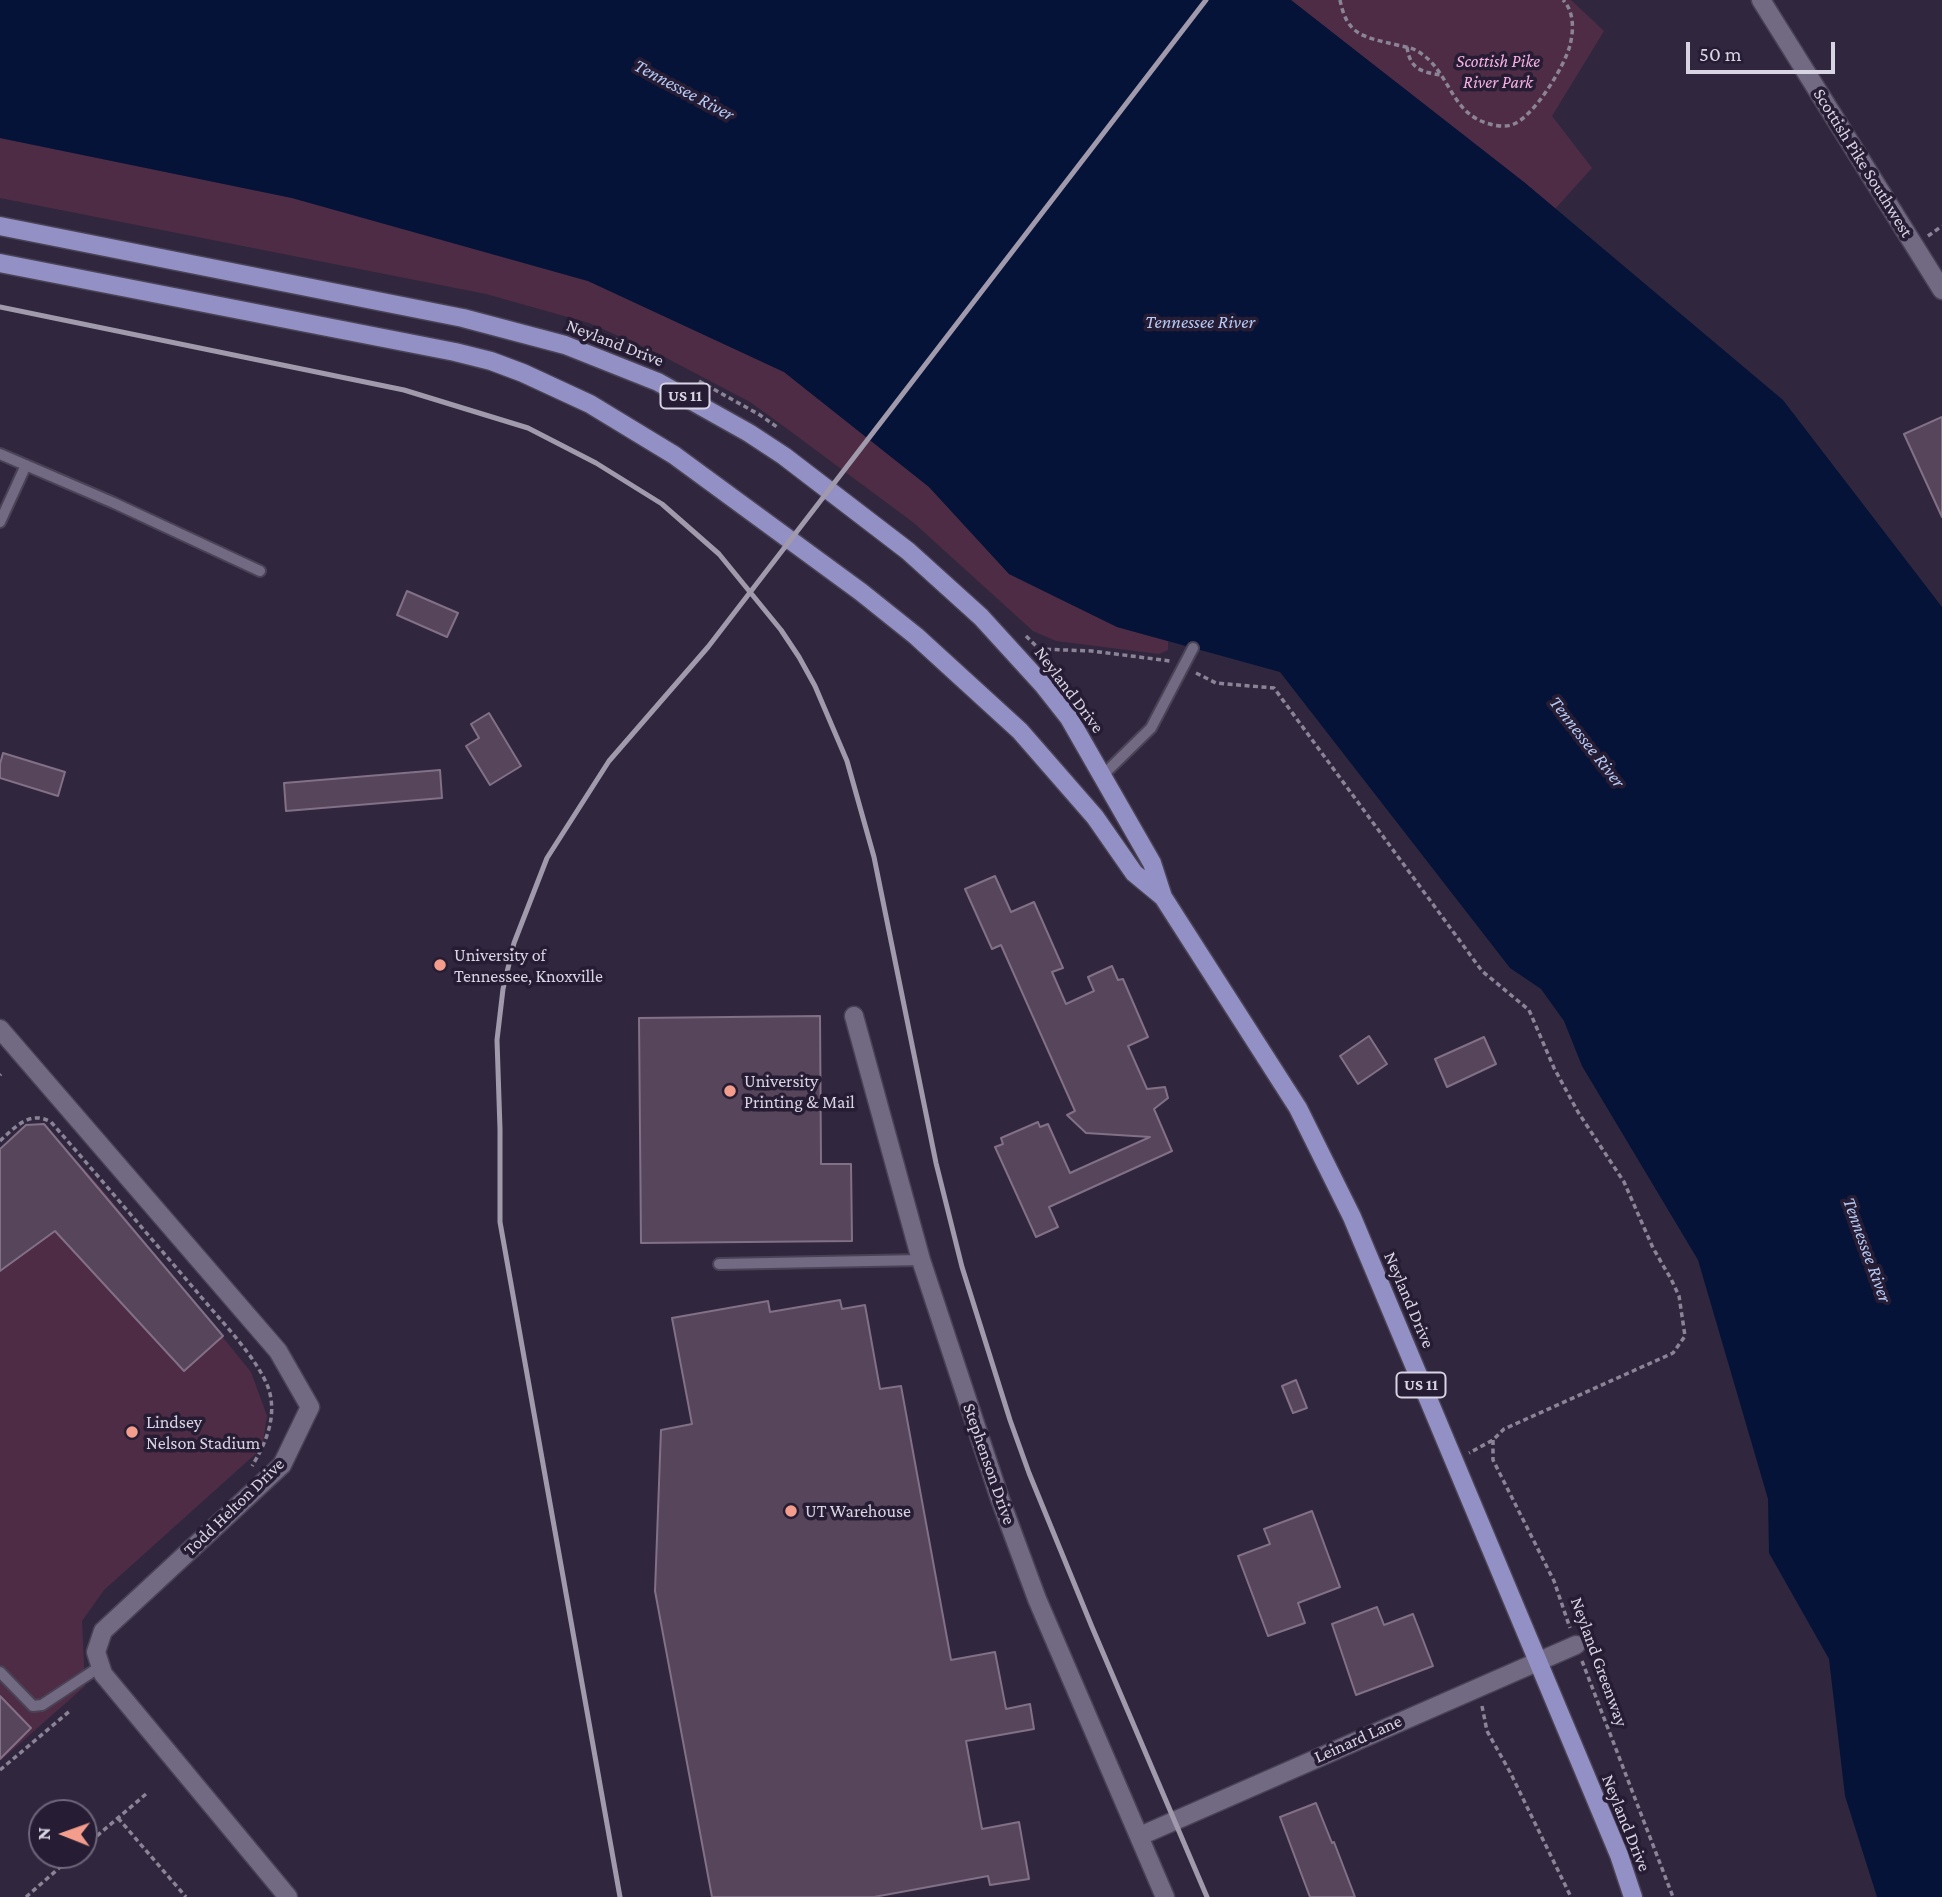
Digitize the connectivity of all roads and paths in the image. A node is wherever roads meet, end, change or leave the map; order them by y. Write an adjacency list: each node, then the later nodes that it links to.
1 (1340, 0): 4 (path)
2 (1563, 0): 5 (path)
3 (1761, 0): 8 (street, Scottish Pike Southwest)
4 (1407, 47): 5 (path); 5 (path)
5 (1442, 76)
6 (0, 226): 14 (main road, Neyland Drive / US 11)
7 (0, 263): 15 (main road, Neyland Drive / US 11)
8 (1942, 290)
9 (0, 454): 10 (lane)
10 (26, 465): 11 (lane); 12 (lane)
11 (0, 522)
12 (260, 571)
13 (1193, 648): 14 (lane)
14 (1102, 776): 15 (main road, Neyland Drive / US 11)
15 (1163, 897): 24 (main road, Neyland Drive / US 11)
16 (854, 1016): 19 (street, Stephenson Drive)
17 (0, 1029): 25 (street, Todd Helton Drive)
18 (0, 1141): 22 (path)
19 (921, 1260): 20 (lane); 33 (street, Stephenson Drive)
20 (719, 1264)
21 (1493, 1440): 23 (path, Neyland Greenway)
22 (243, 1474)
23 (1576, 1645): 24 (street, Leinard Lane); 41 (path, Neyland Greenway)
24 (1536, 1661): 27 (street, Leinard Lane); 40 (main road, Neyland Drive / US 11)
25 (101, 1666): 26 (lane); 37 (street)
26 (0, 1672)
27 (1478, 1686): 33 (street, Leinard Lane); 39 (path)
28 (71, 1710): 29 (path)
29 (0, 1770)
30 (146, 1794): 31 (path)
31 (118, 1818): 32 (path); 36 (path)
32 (98, 1835)
33 (1140, 1836): 38 (street, Stephenson Drive)
34 (58, 1869): 35 (path)
35 (26, 1897)
36 (186, 1897)
37 (288, 1897)
38 (1165, 1897)
39 (1571, 1897)
40 (1633, 1897)
41 (1673, 1897)

